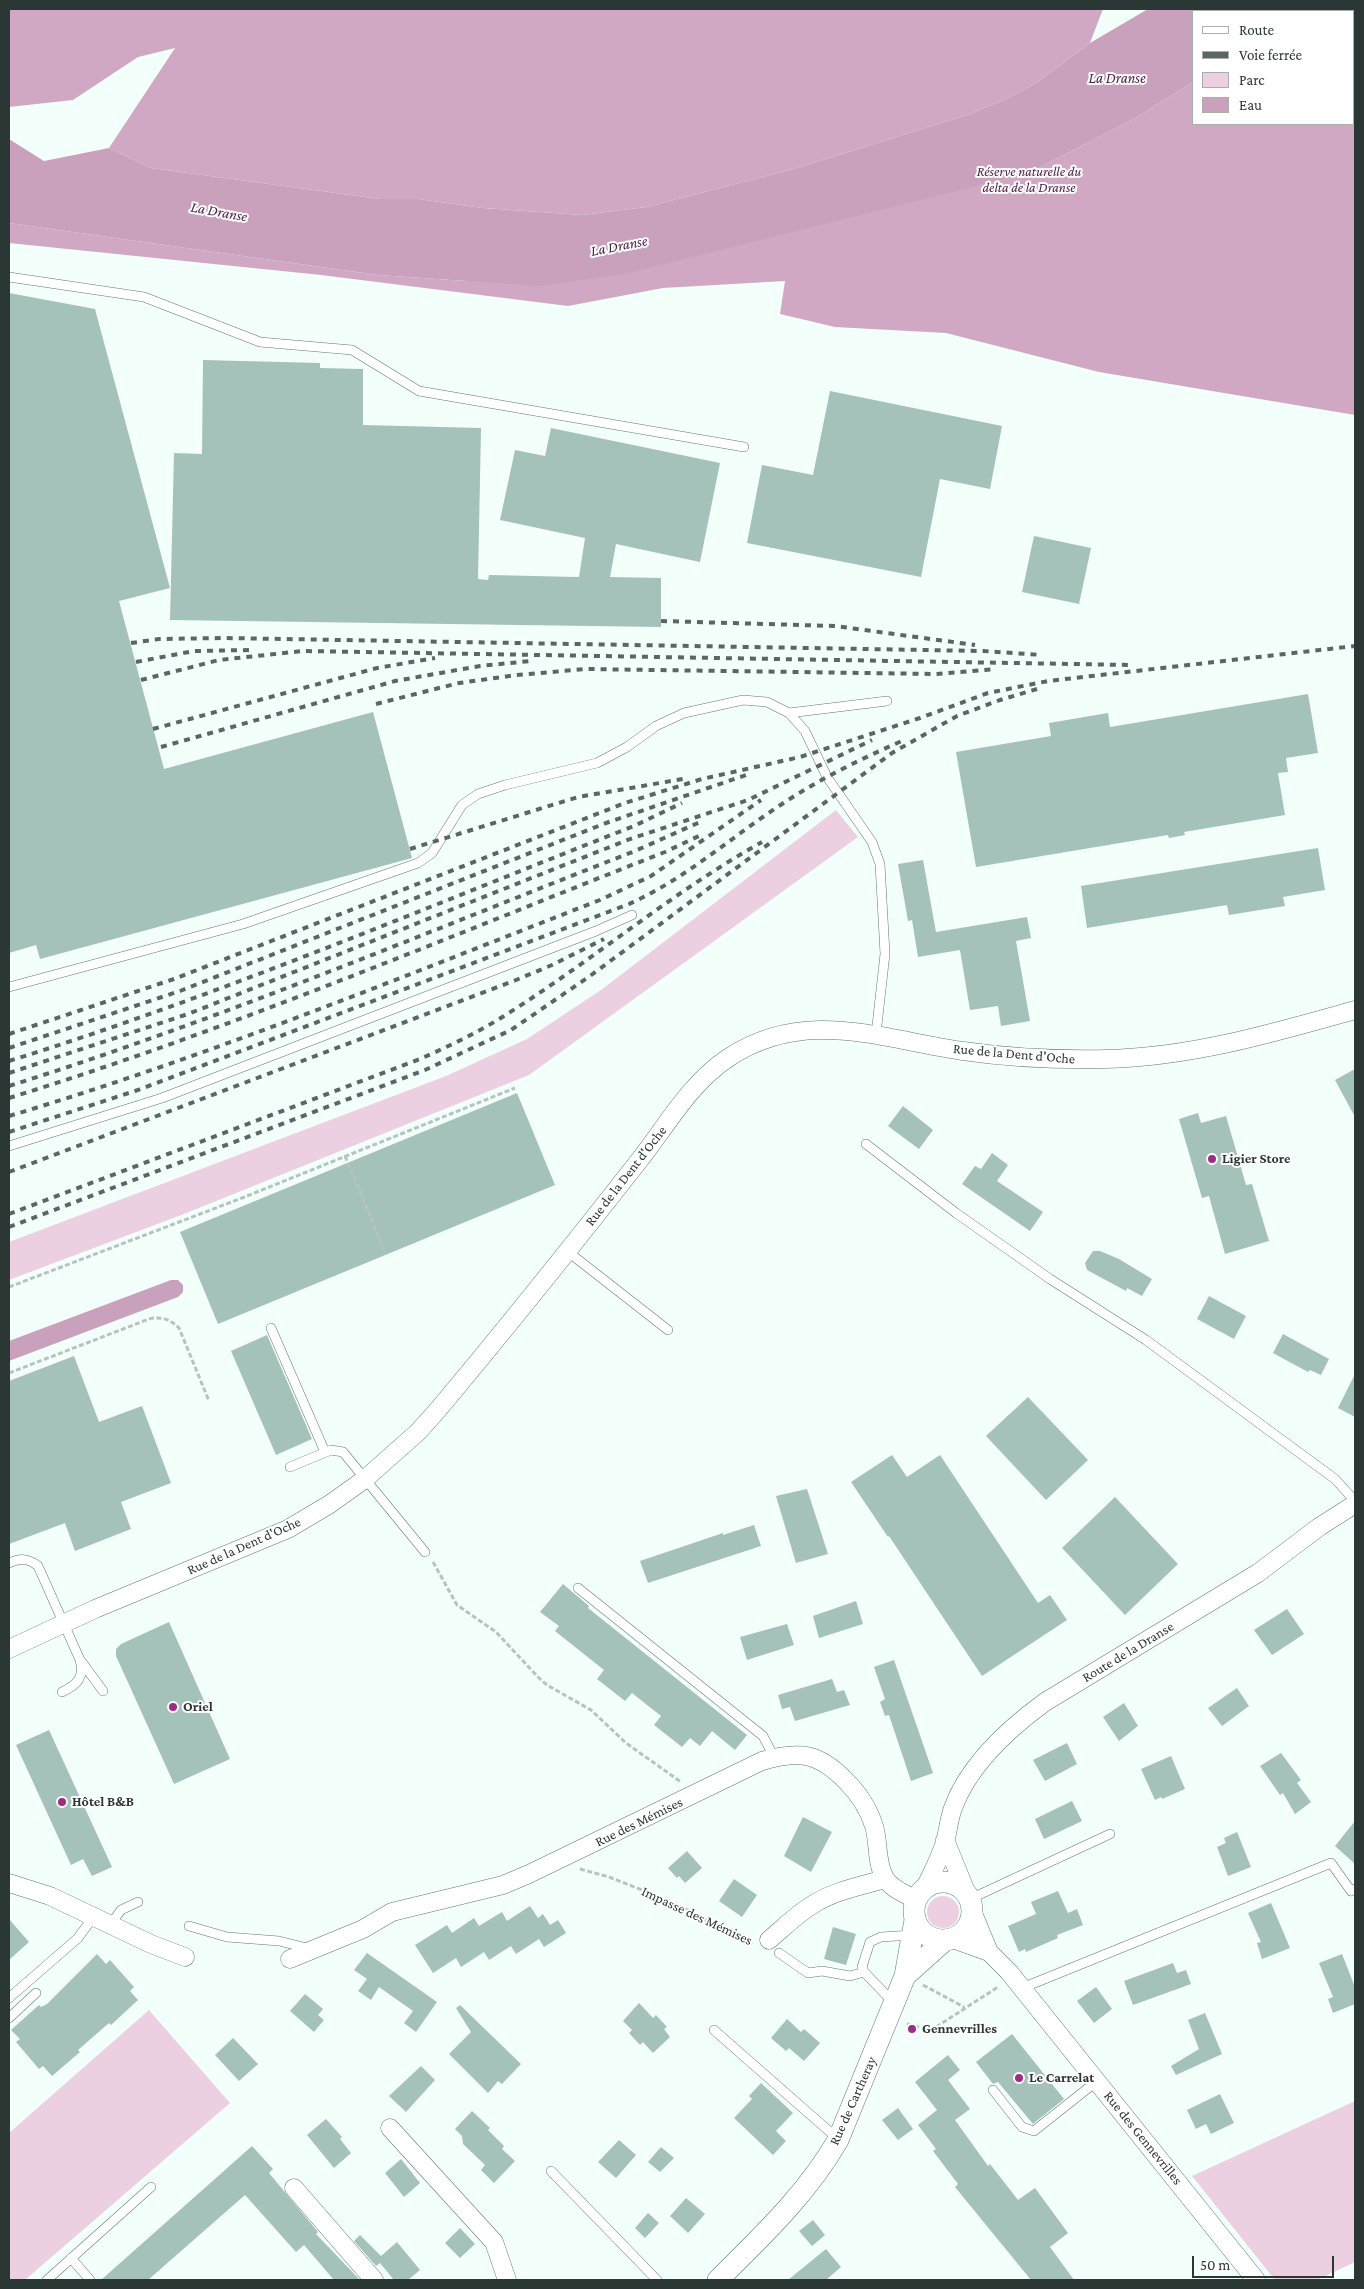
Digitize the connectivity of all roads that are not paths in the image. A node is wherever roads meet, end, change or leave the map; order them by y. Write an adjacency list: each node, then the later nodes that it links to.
1 (9, 277): 2 (lane)
2 (744, 447)
3 (887, 701): 4 (lane)
4 (788, 713): 6 (lane); 8 (lane)
5 (632, 915): 10 (lane)
6 (9, 987)
7 (1355, 1010): 8 (street, Rue de la Dent d'Oche)
8 (876, 1034): 11 (street, Rue de la Dent d'Oche)
9 (866, 1144): 17 (lane)
10 (9, 1146)
11 (567, 1251): 13 (lane); 16 (street, Rue de la Dent d'Oche)
12 (271, 1328): 14 (lane)
13 (668, 1330)
14 (325, 1452): 15 (lane); 16 (lane)
15 (290, 1467)
16 (365, 1479): 18 (lane); 21 (street, Rue de la Dent d'Oche)
17 (1355, 1503): 28 (street, Route de la Dranse)
18 (425, 1552)
19 (9, 1563): 21 (lane)
20 (578, 1588): 26 (lane)
21 (63, 1623): 22 (street, Rue de la Dent d'Oche); 23 (lane)
22 (9, 1649)
23 (80, 1660): 24 (lane); 25 (lane)
24 (103, 1691)
25 (62, 1692)
26 (774, 1758): 29 (street, Rue des Mémises); 40 (street, Rue des Mémises)
27 (1110, 1834): 32 (lane)
28 (946, 1840): 32 (street); 34 (street, Route de la Dranse)
29 (885, 1879): 34 (street); 39 (street, Impasse des Mémises)
30 (9, 1883): 35 (street)
31 (1355, 1889): 46 (lane)
32 (970, 1901): 34 (street); 38 (street); 41 (street, Rue des Gennevrilles)
33 (138, 1902): 36 (lane)
34 (917, 1911): 38 (street); 44 (lane); 45 (street, Rue de Cartheray)
35 (94, 1916): 36 (street); 48 (lane)
36 (111, 1924): 42 (street)
37 (189, 1926): 40 (lane)
38 (949, 1940): 41 (street, Rue des Gennevrilles); 45 (street, Rue de Cartheray)
39 (774, 1947): 44 (lane)
40 (313, 1950): 43 (street, Rue des Mémises)
41 (989, 1952): 46 (street, Rue des Gennevrilles)
42 (185, 1956)
43 (290, 1959)
44 (864, 1972): 49 (lane)
45 (911, 1978): 49 (street, Rue de Cartheray)
46 (1017, 1982): 52 (street, Rue des Gennevrilles)
47 (36, 1993): 50 (lane)
48 (9, 1998)
49 (891, 2011): 55 (street, Rue de Cartheray)
50 (9, 2018)
51 (714, 2030): 55 (lane)
52 (1097, 2081): 53 (lane); 66 (street, Rue des Gennevrilles)
53 (993, 2090)
54 (390, 2128): 63 (street)
55 (838, 2140): 65 (street, Rue de Cartheray)
56 (550, 2171): 64 (lane)
57 (151, 2187): 59 (lane)
58 (294, 2188): 62 (street)
59 (71, 2258): 60 (lane); 61 (lane)
60 (46, 2280)
61 (90, 2280)
62 (374, 2280)
63 (507, 2280)
64 (657, 2280)
65 (718, 2280)
66 (1256, 2280)

